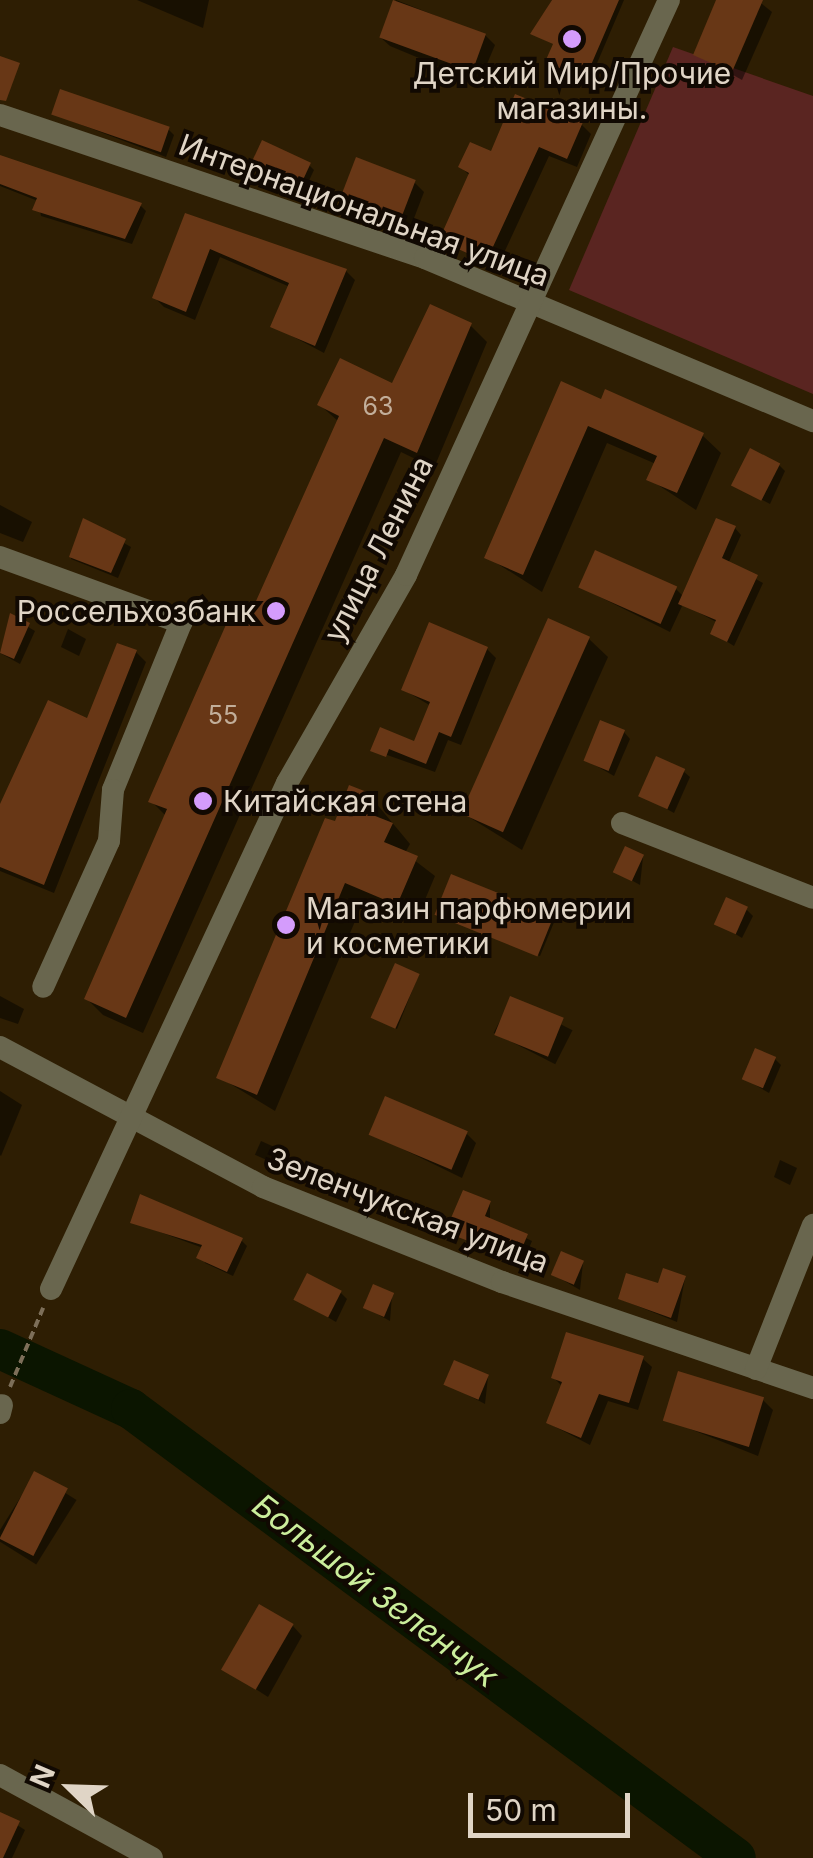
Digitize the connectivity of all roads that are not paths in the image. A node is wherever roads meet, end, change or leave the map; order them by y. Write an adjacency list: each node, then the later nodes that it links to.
1 (669, 0): 3 (street, улица Ленина)
2 (0, 116): 3 (street, Интернациональная улица)
3 (528, 299): 4 (street, Интернациональная улица); 10 (street, улица Ленина)
4 (813, 421)
5 (0, 556): 8 (street)
6 (622, 823): 7 (street)
7 (813, 898)
8 (43, 987)
9 (0, 1047): 10 (street, Зеленчукская улица)
10 (133, 1120): 12 (street, улица Ленина); 13 (street, Зеленчукская улица)
11 (813, 1225): 13 (street)
12 (51, 1288)
13 (756, 1369): 14 (street, Зеленчукская улица)
14 (813, 1388)
15 (0, 1774): 16 (street)
16 (152, 1858)

